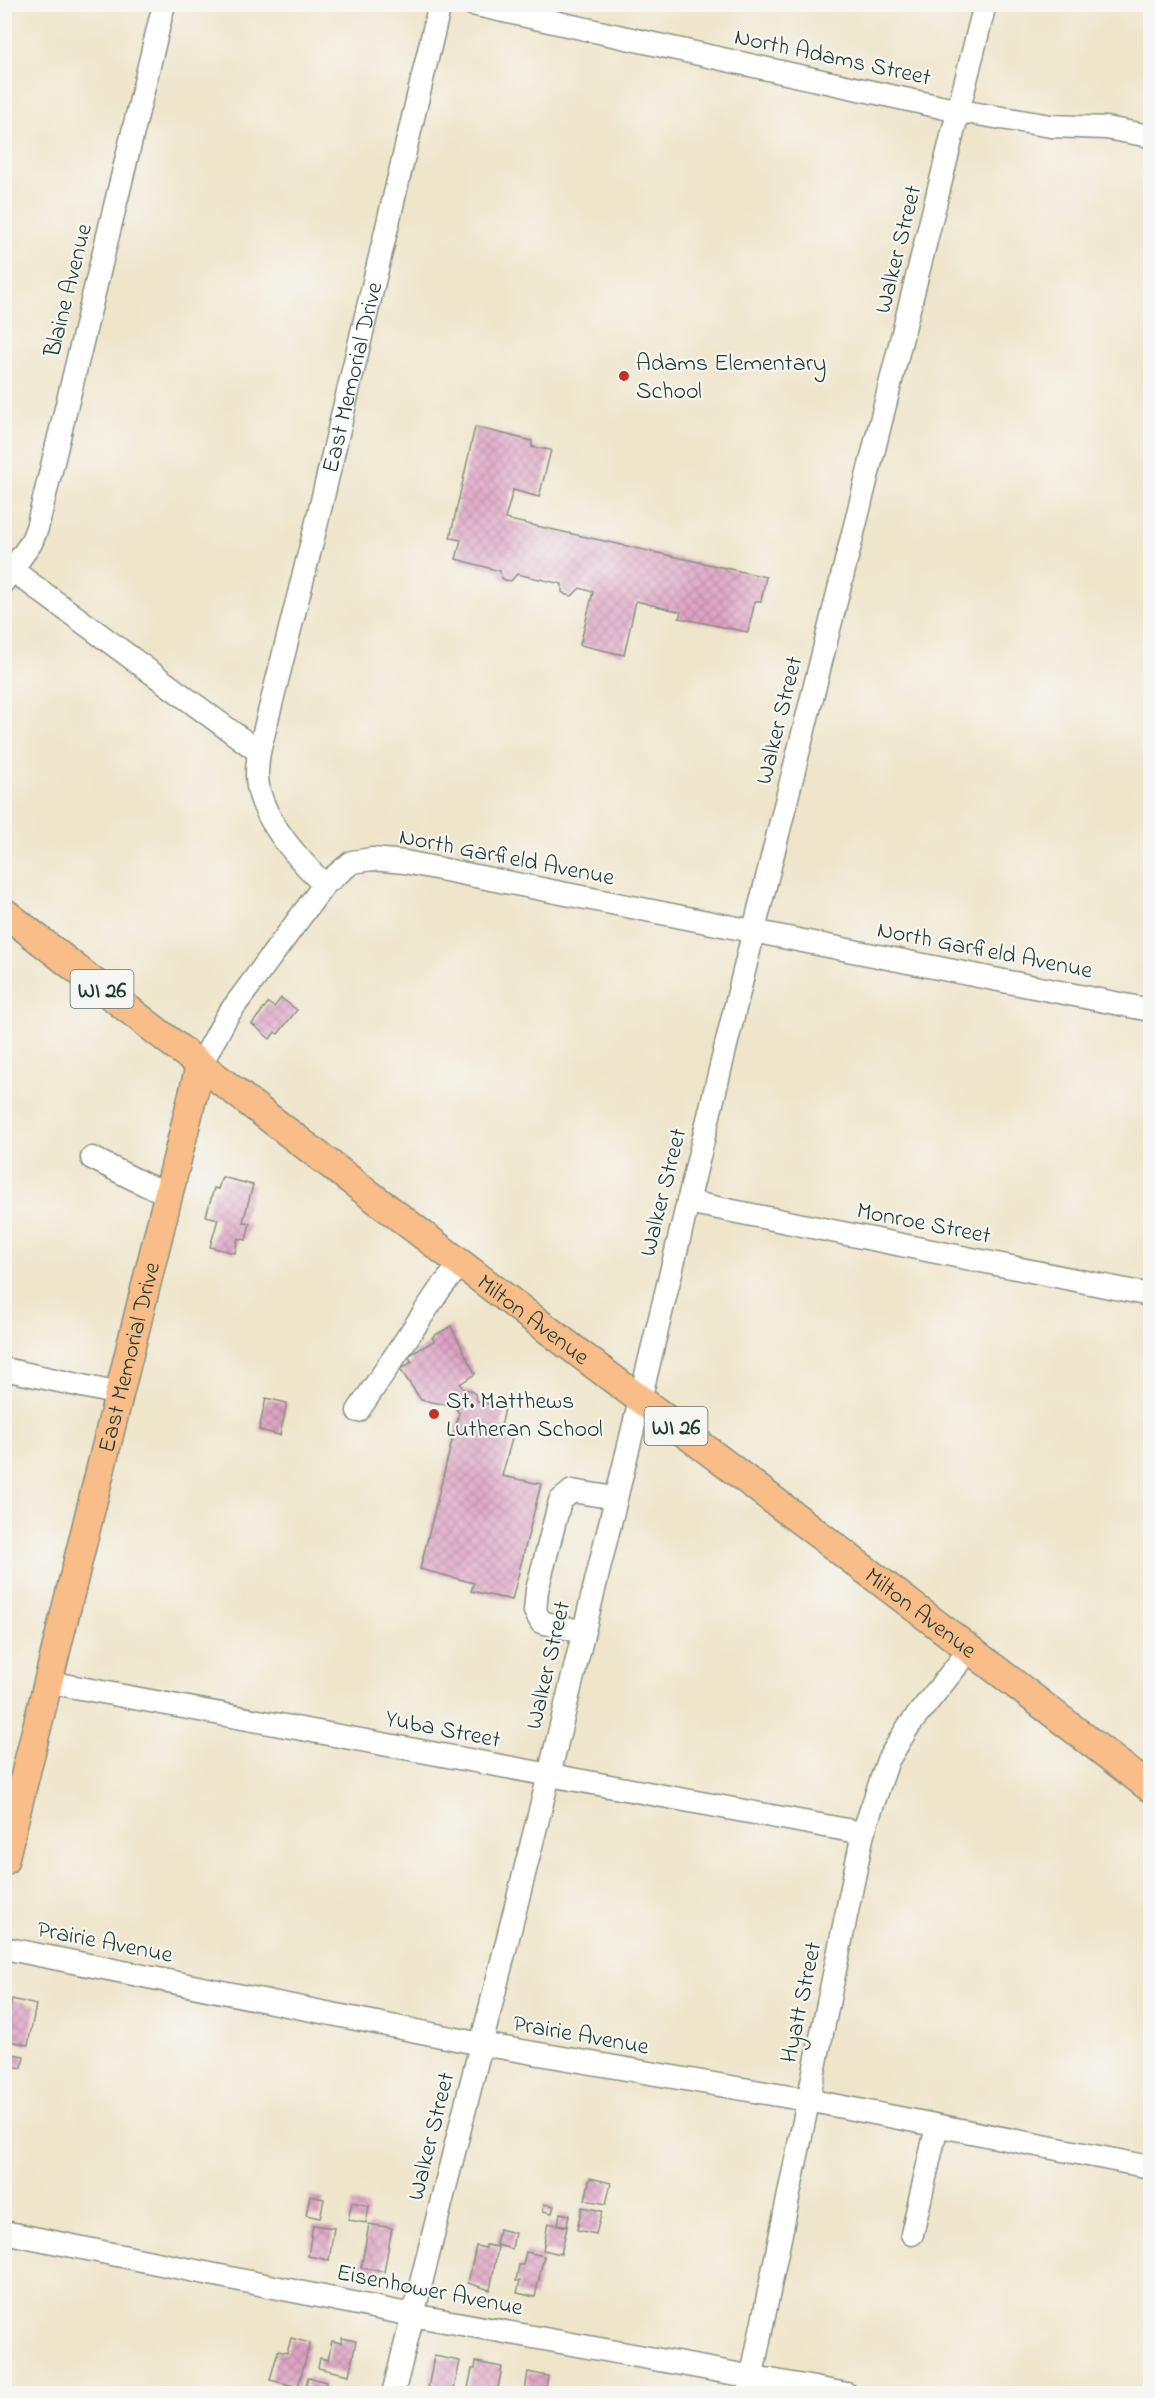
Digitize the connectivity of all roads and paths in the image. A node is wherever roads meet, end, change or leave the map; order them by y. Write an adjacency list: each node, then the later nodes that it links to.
1 (164, 4): 7 (street, Blaine Avenue)
2 (440, 4): 8 (street, East Memorial Drive)
3 (472, 4): 5 (street, North Adams Street)
4 (985, 4): 5 (street, Walker Street)
5 (959, 111): 6 (street, North Adams Street); 11 (street, Walker Street)
6 (1150, 136)
7 (7, 572): 8 (street)
8 (259, 752): 9 (street)
9 (324, 885): 11 (street, North Garfield Avenue); 13 (street, East Memorial Drive)
10 (4, 912): 13 (main road, Milton Avenue / WI 26)
11 (754, 930): 12 (street, North Garfield Avenue); 16 (street, Walker Street)
12 (1150, 1010)
13 (200, 1066): 15 (main road, East Memorial Drive); 17 (main road, Milton Avenue / WI 26)
14 (92, 1158): 15 (street)
15 (169, 1193): 20 (main road, East Memorial Drive)
16 (688, 1202): 18 (street, Monroe Street); 21 (street, Walker Street)
17 (461, 1264): 21 (main road, Milton Avenue / WI 26); 22 (street)
18 (1150, 1295)
19 (4, 1369): 20 (street)
20 (119, 1394): 26 (main road, East Memorial Drive)
21 (639, 1398): 23 (street, Walker Street); 25 (main road, Milton Avenue / WI 26)
22 (358, 1411)
23 (615, 1498): 24 (street, Walker Street); 24 (street)
24 (583, 1632): 27 (street, Walker Street)
25 (970, 1648): 28 (main road, Milton Avenue / WI 26); 29 (street, Hyatt Street)
26 (48, 1682): 27 (street, Yuba Street); 30 (main road, East Memorial Drive)
27 (549, 1775): 29 (street, Yuba Street); 32 (street, Walker Street)
28 (1150, 1788)
29 (863, 1833): 33 (street, Hyatt Street)
30 (4, 1861)
31 (4, 1948): 32 (street, Prairie Avenue)
32 (481, 2044): 33 (street, Prairie Avenue); 38 (street, Walker Street)
33 (807, 2100): 34 (street, Prairie Avenue); 39 (street, Hyatt Street)
34 (937, 2126): 35 (street, Prairie Avenue); 37 (street)
35 (1150, 2167)
36 (4, 2232): 38 (street, Eisenhower Avenue)
37 (912, 2234)
38 (412, 2315): 39 (street, Eisenhower Avenue); 40 (street, Walker Street)
39 (750, 2384): 41 (street, Eisenhower Avenue)
40 (393, 2394)
41 (847, 2394)

